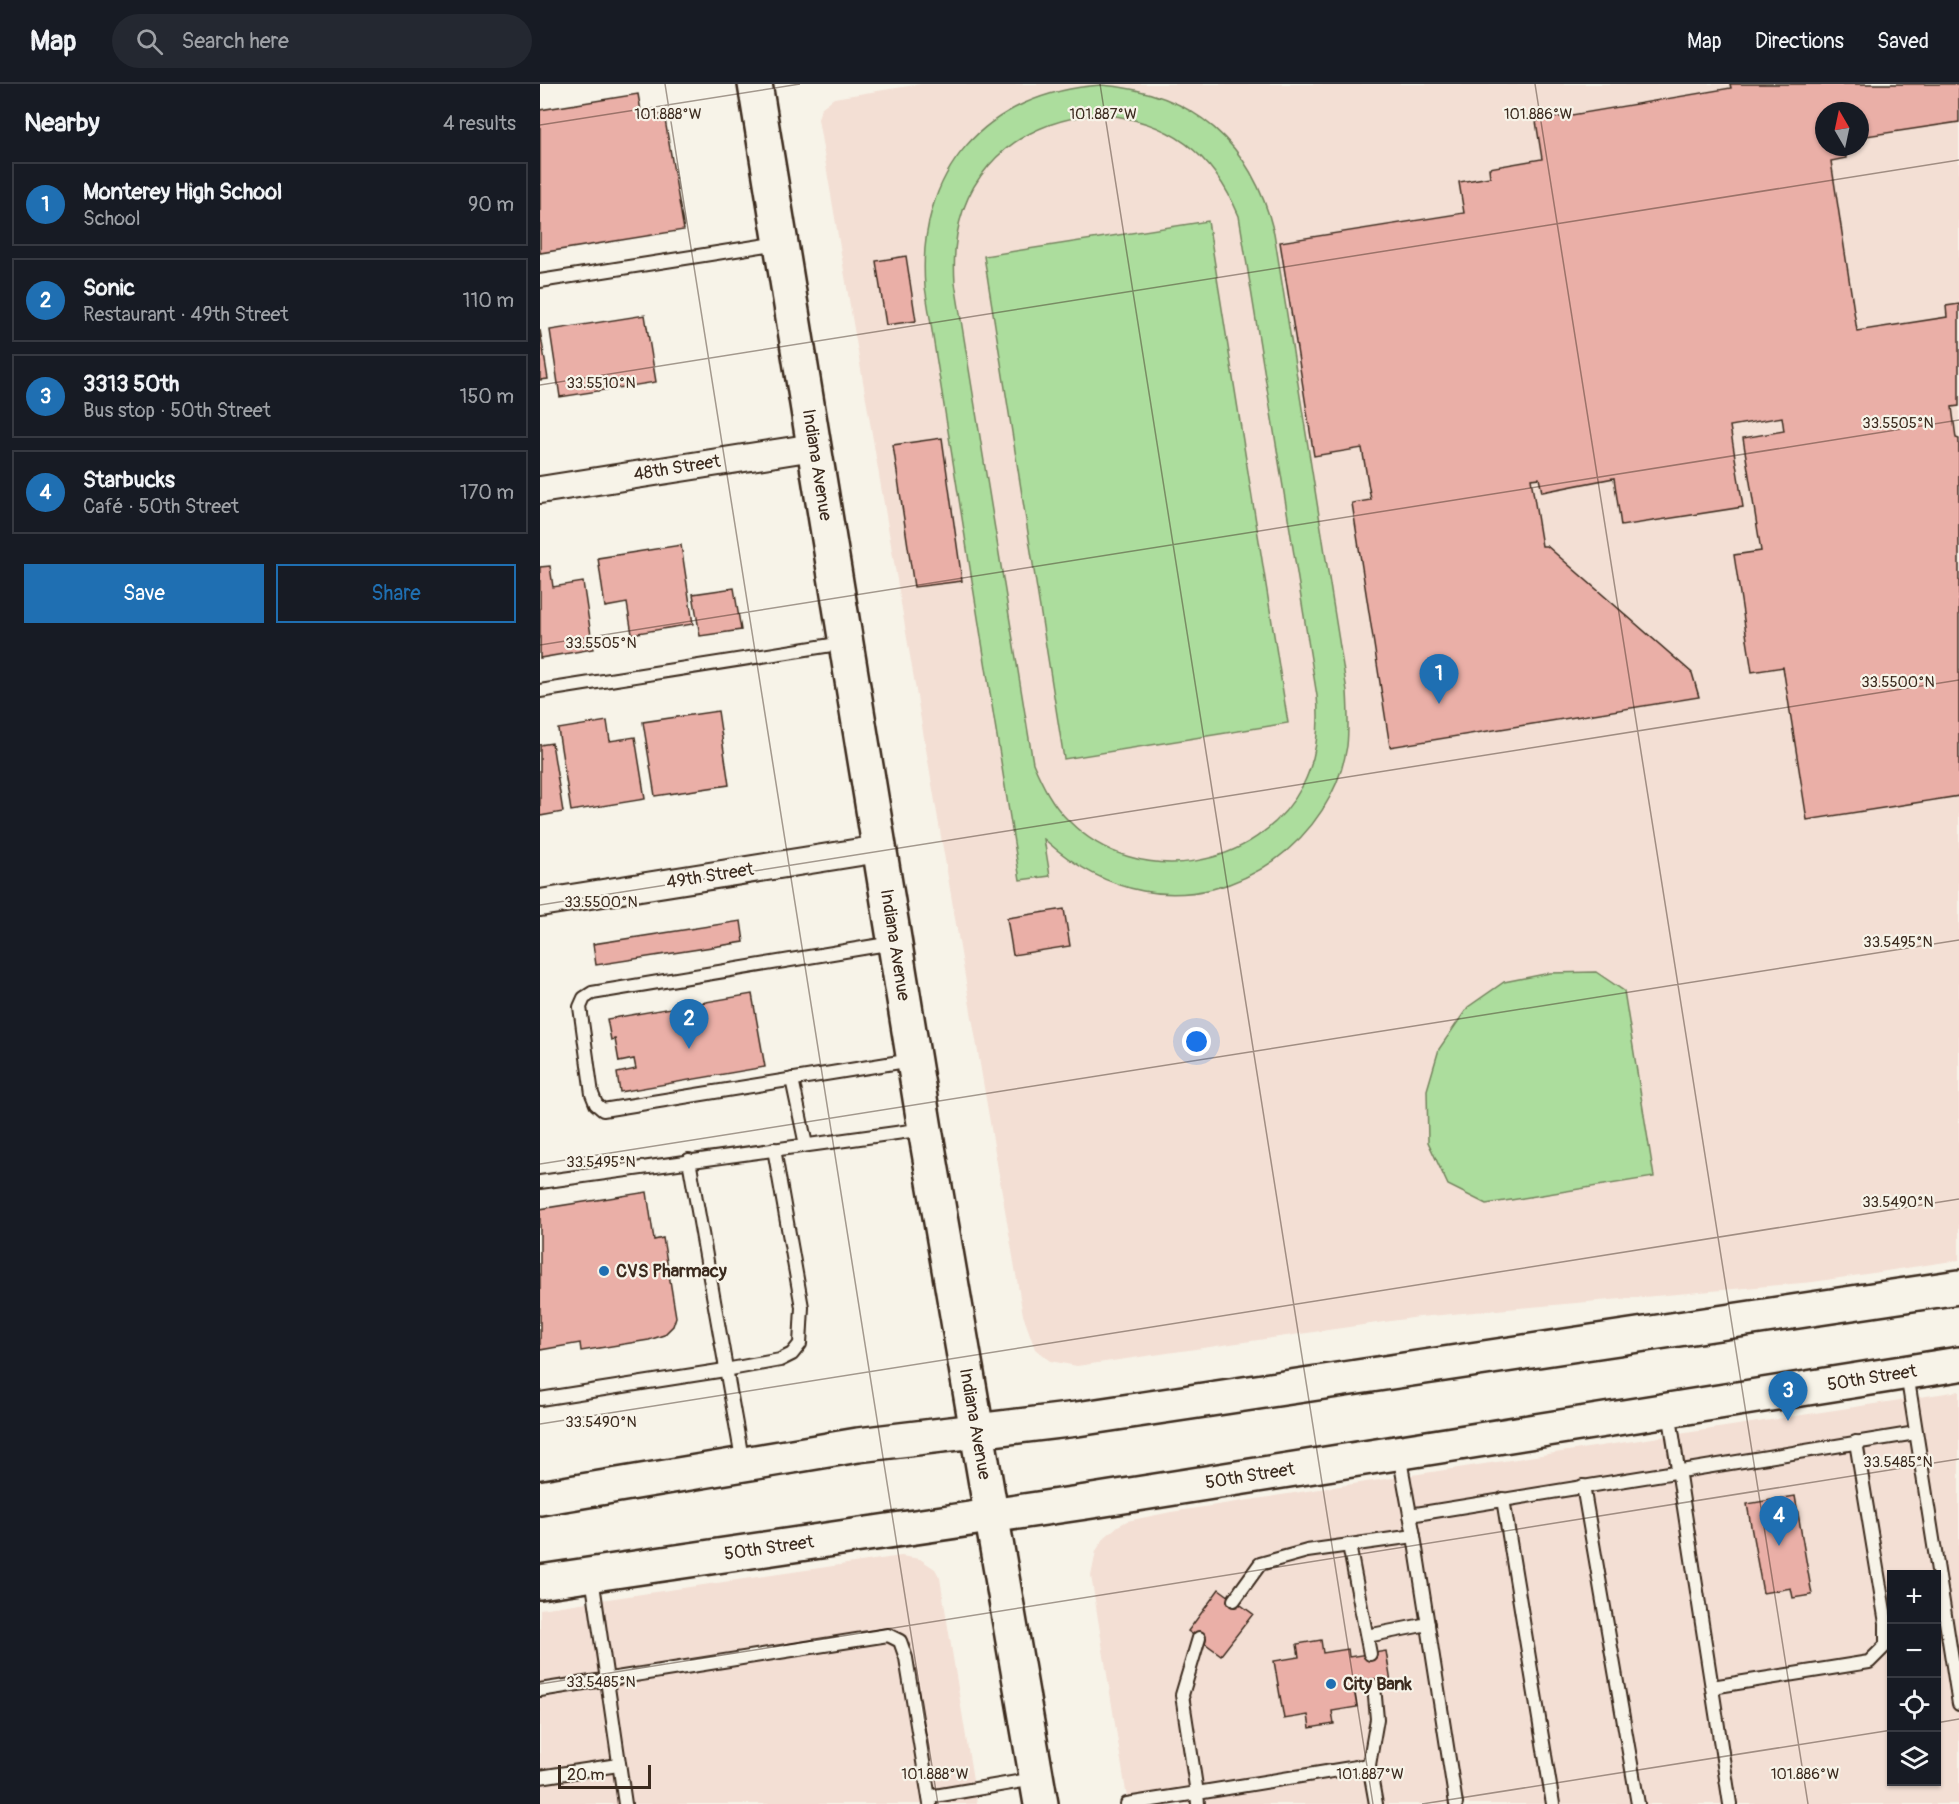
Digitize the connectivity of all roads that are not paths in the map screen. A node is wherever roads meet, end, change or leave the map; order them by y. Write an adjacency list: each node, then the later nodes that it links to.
1 (755, 84): 2 (main road, Indiana Avenue)
2 (781, 243): 3 (lane); 4 (main road, Indiana Avenue)
3 (540, 281)
4 (814, 447): 5 (street, 48th Street); 6 (main road, Indiana Avenue)
5 (540, 490)
6 (846, 643): 7 (lane); 8 (main road, Indiana Avenue)
7 (540, 691)
8 (879, 849): 9 (street, 49th Street); 10 (main road, Indiana Avenue)
9 (540, 903)
10 (894, 942): 11 (main road, Indiana Avenue); 12 (lane)
11 (914, 1059): 12 (lane); 13 (main road, Indiana Avenue)
12 (792, 1079): 14 (lane)
13 (925, 1129): 14 (lane); 24 (main road, Indiana Avenue)
14 (806, 1145): 15 (lane)
15 (774, 1149): 16 (lane); 20 (lane)
16 (689, 1161): 17 (lane); 20 (lane)
17 (540, 1182)
18 (1959, 1287): 24 (main road)
19 (1959, 1364): 21 (main road, 50th Street)
20 (725, 1371): 22 (lane); 28 (lane)
21 (1906, 1372): 23 (main road, 50th Street); 25 (lane)
22 (540, 1398)
23 (1668, 1410): 27 (main road, 50th Street); 29 (lane)
24 (976, 1431): 28 (main road); 33 (main road, Indiana Avenue)
25 (1916, 1433): 26 (lane); 48 (lane)
26 (1856, 1442): 29 (lane); 46 (lane)
27 (1399, 1453): 33 (main road, 50th Street); 34 (lane)
28 (743, 1464): 31 (main road)
29 (1678, 1470): 30 (lane); 46 (lane)
30 (1582, 1486): 32 (lane); 60 (lane)
31 (540, 1498)
32 (1503, 1499): 34 (lane); 59 (lane)
33 (991, 1515): 37 (main road, 50th Street); 52 (main road, Indiana Avenue)
34 (1410, 1515): 35 (lane)
35 (1414, 1536): 36 (lane); 40 (lane)
36 (1349, 1545): 39 (lane); 41 (lane)
37 (592, 1574): 38 (main road, 50th Street); 44 (lane)
38 (540, 1582)
39 (1234, 1599)
40 (1428, 1624): 41 (lane); 58 (lane)
41 (1367, 1636): 43 (lane)
42 (1199, 1638): 53 (lane)
43 (1370, 1654)
44 (606, 1679): 47 (lane); 49 (lane); 54 (lane)
45 (1374, 1686): 50 (lane)
46 (1712, 1688): 61 (lane)
47 (540, 1690)
48 (1959, 1704)
49 (618, 1765): 51 (lane); 55 (lane)
50 (1369, 1765): 53 (lane); 57 (lane)
51 (540, 1777)
52 (1039, 1791): 54 (lane)
53 (1198, 1798): 56 (lane)
54 (929, 1801)
55 (625, 1804)
56 (1127, 1804)
57 (1376, 1804)
58 (1456, 1804)
59 (1552, 1804)
60 (1638, 1804)
61 (1730, 1804)

